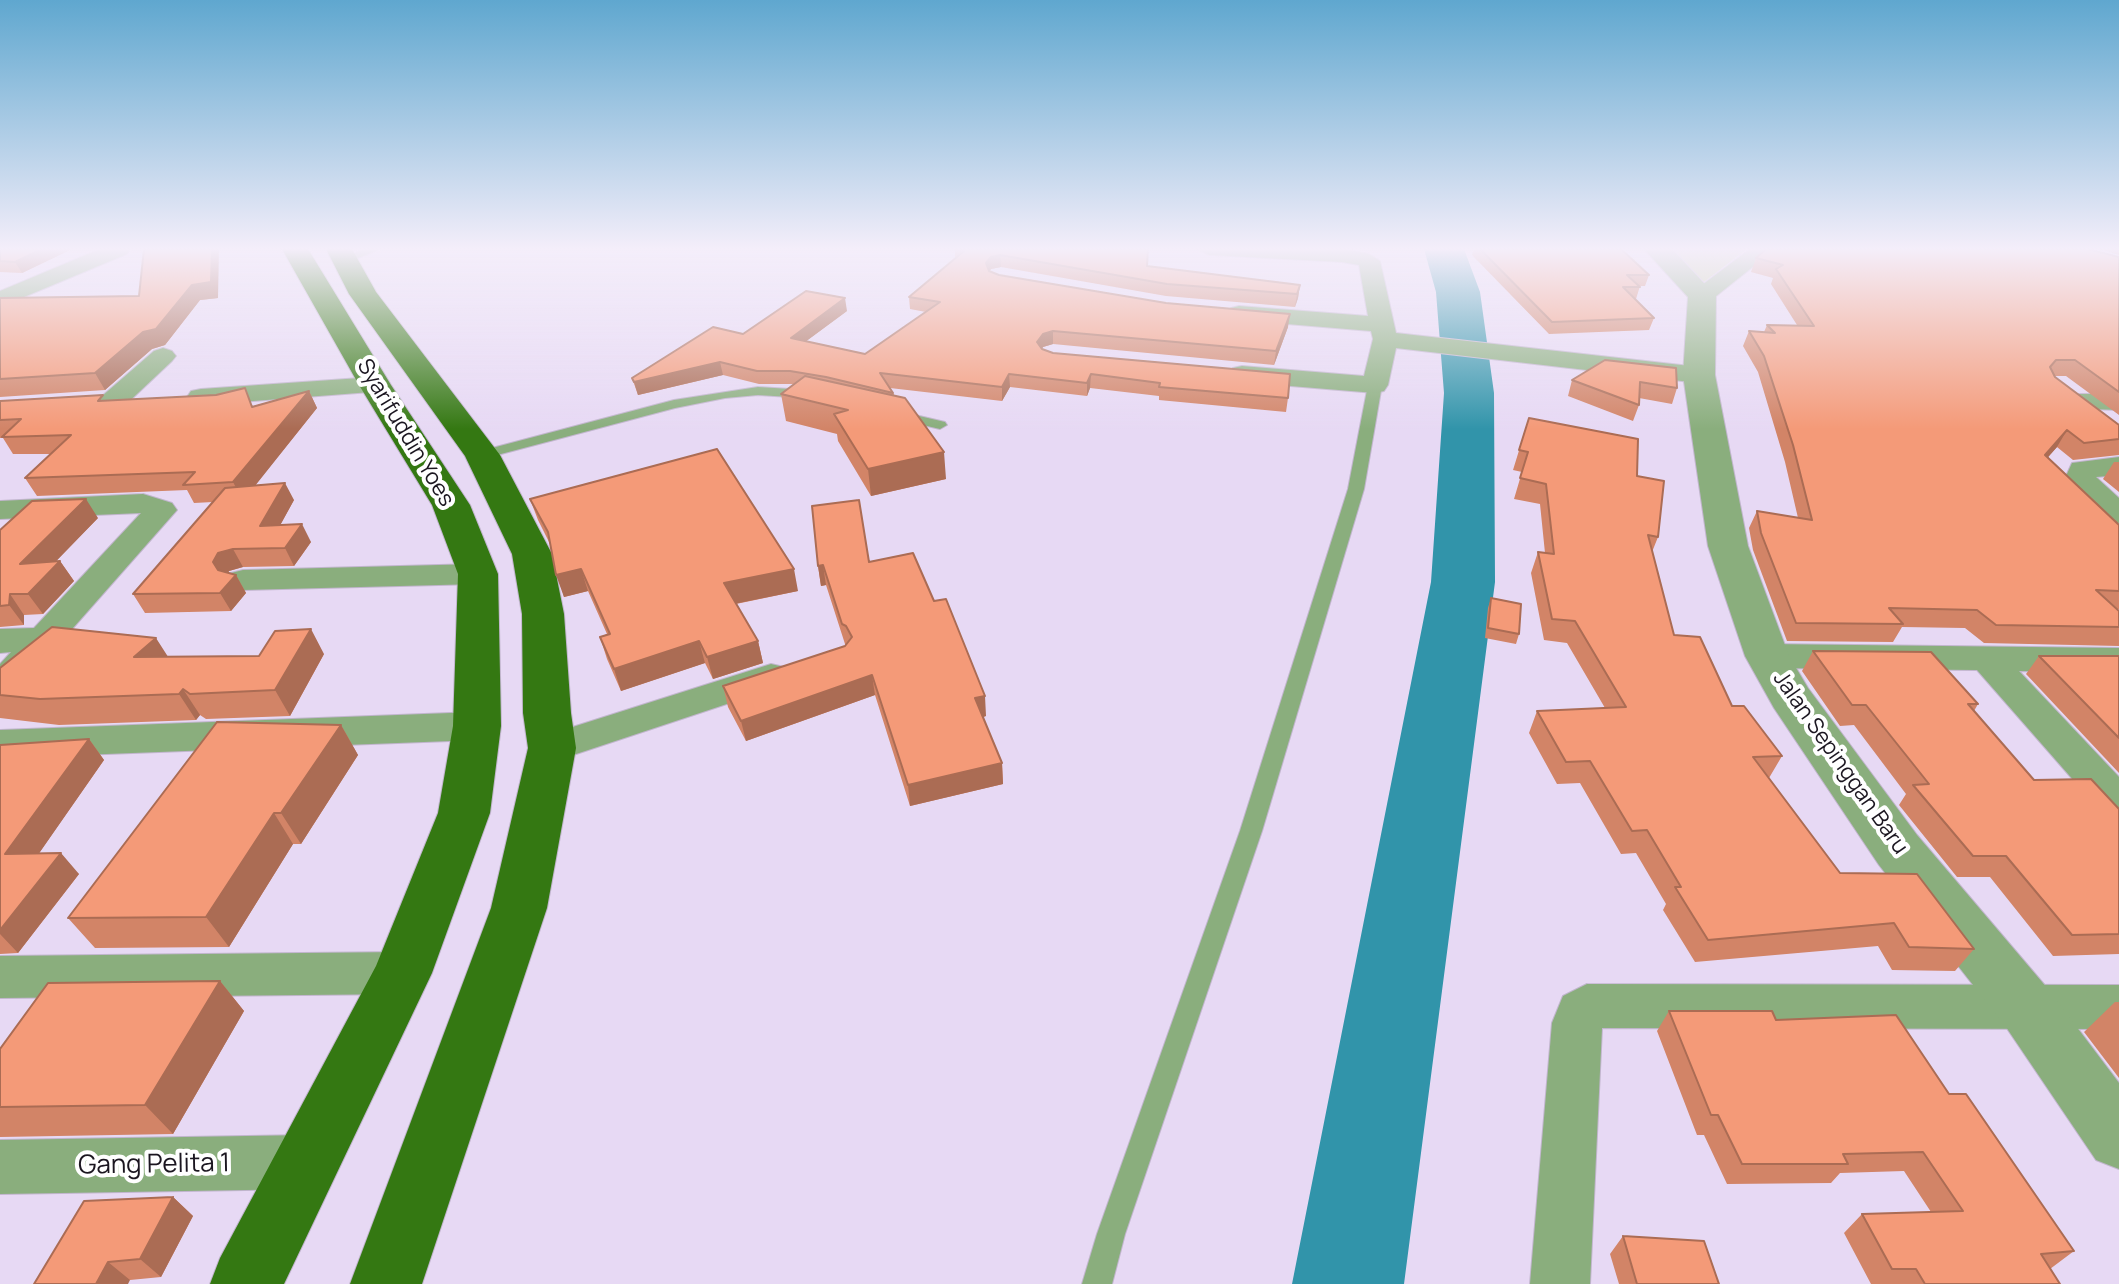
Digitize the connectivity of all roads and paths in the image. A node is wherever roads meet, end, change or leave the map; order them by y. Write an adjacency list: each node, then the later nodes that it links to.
1 (330, 309): 10 (highway, Syarifuddin Yoes)
2 (374, 309): 19 (highway)
3 (1383, 309): 6 (street)
4 (1702, 309): 9 (street, Jalan Sepinggan Baru)
5 (1211, 310): 6 (street)
6 (1391, 335): 9 (street); 11 (street)
7 (163, 356): 14 (street)
8 (1221, 372): 11 (street)
9 (1699, 375): 27 (street, Jalan Sepinggan Baru)
10 (375, 385): 14 (street); 23 (highway, Syarifuddin Yoes)
11 (1375, 385): 45 (lane)
12 (2065, 394): 17 (street)
13 (827, 397): 19 (lane)
14 (111, 403): 15 (street)
15 (79, 404)
16 (878, 410): 18 (lane)
17 (2113, 414)
18 (940, 425)
19 (482, 455): 34 (highway)
20 (2119, 466): 22 (street)
21 (0, 510): 25 (street)
22 (2119, 514)
23 (478, 574): 24 (street); 32 (highway, Syarifuddin Yoes)
24 (243, 580)
25 (43, 639): 26 (street); 31 (street)
26 (0, 641)
27 (1767, 656): 28 (street); 39 (street, Jalan Sepinggan Baru)
28 (1988, 660): 29 (street); 35 (street)
29 (2119, 660)
30 (804, 666): 34 (street)
31 (0, 687)
32 (477, 726): 33 (street); 36 (highway, Syarifuddin Yoes)
33 (0, 744)
34 (552, 748): 44 (highway)
35 (2119, 804)
36 (403, 973): 37 (street); 41 (highway, Syarifuddin Yoes)
37 (0, 977)
38 (2119, 1007): 39 (street)
39 (2027, 1008): 40 (street, Jalan Sepinggan Baru); 46 (street)
40 (2119, 1137)
41 (308, 1162): 42 (street, Gang Pelita 1); 43 (highway, Syarifuddin Yoes)
42 (0, 1167)
43 (246, 1284)
44 (386, 1284)
45 (1097, 1284)
46 (1560, 1284)

